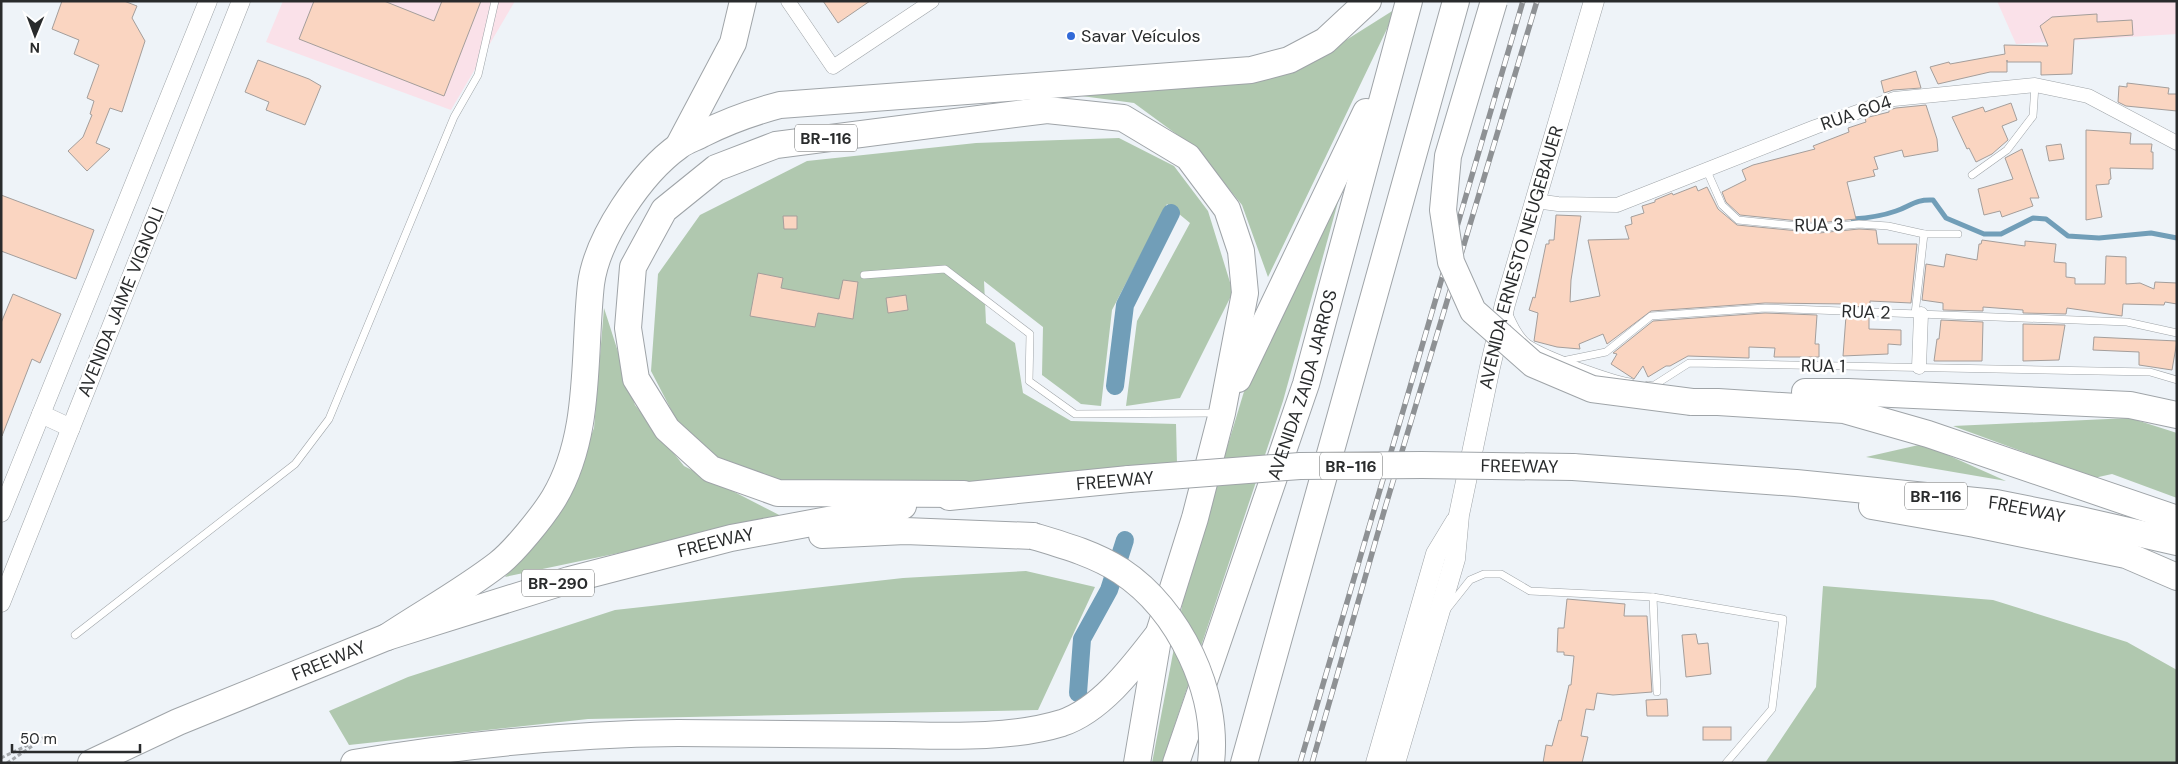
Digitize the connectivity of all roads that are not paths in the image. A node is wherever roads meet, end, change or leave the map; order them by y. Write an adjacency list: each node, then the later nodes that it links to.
1 (208, 1): 32 (street, AVENIDA JAIME VIGNOLI)
2 (241, 1): 34 (street, AVENIDA JAIME VIGNOLI)
3 (495, 1): 47 (lane)
4 (743, 1): 15 (highway)
5 (788, 1): 6 (street)
6 (932, 1)
7 (1368, 1): 15 (highway)
8 (1409, 1): 12 (highway, AVENIDA ZAIDA JARROS)
9 (1456, 1): 55 (highway)
10 (1494, 1): 30 (highway, bridge)
11 (1594, 1): 18 (main road, AVENIDA ERNESTO NEUGEBAUER)
12 (1394, 54): 31 (highway); 53 (highway, AVENIDA ZAIDA JARROS)
13 (2035, 85): 14 (street, RUA 604); 16 (street, RUA 604); 17 (lane)
14 (2177, 144)
15 (679, 145): 48 (highway)
16 (1706, 171): 18 (street, RUA 604); 19 (lane, RUA 3)
17 (1972, 175)
18 (1535, 200): 22 (main road, AVENIDA ERNESTO NEUGEBAUER)
19 (1924, 234): 20 (lane, RUA 3); 23 (lane)
20 (1958, 234)
21 (864, 275): 31 (lane)
22 (1505, 304): 25 (lane); 38 (main road, AVENIDA ERNESTO NEUGEBAUER)
23 (1918, 314): 24 (lane, RUA 2); 25 (lane, RUA 2); 26 (street)
24 (2177, 332)
25 (1567, 360): 28 (lane)
26 (1919, 368): 27 (lane, RUA 1); 29 (lane, RUA 1)
27 (2177, 380)
28 (1635, 383)
29 (1644, 384)
30 (1705, 402): 33 (highway); 39 (highway)
31 (1222, 413): 36 (highway, BR-116); 46 (highway, BR-116)
32 (41, 414): 34 (street); 37 (street, AVENIDA JAIME VIGNOLI)
33 (2177, 414)
34 (71, 428): 44 (street, AVENIDA JAIME VIGNOLI)
35 (1692, 476): 36 (highway, FREEWAY / BR-116, bridge); 41 (highway, FREEWAY / BR-116); 42 (highway)
36 (964, 494): 40 (highway, FREEWAY / BR-290)
37 (1, 513)
38 (1459, 515): 45 (main road, AVENIDA ERNESTO NEUGEBAUER); 56 (main road, AVENIDA ERNESTO NEUGEBAUER)
39 (2177, 519)
40 (732, 538): 48 (highway, FREEWAY / BR-290); 54 (highway, bridge)
41 (2177, 542)
42 (2177, 577)
43 (1653, 597): 45 (lane); 49 (lane); 58 (lane)
44 (1, 603)
45 (1436, 624): 57 (main road, AVENIDA ERNESTO NEUGEBAUER)
46 (1159, 633): 51 (highway); 52 (highway, BR-116)
47 (75, 635)
48 (387, 637): 50 (highway, FREEWAY / BR-290)
49 (1658, 692)
50 (91, 763)
51 (354, 763)
52 (1137, 763)
53 (1176, 763)
54 (1211, 763)
55 (1244, 763)
56 (1376, 763)
57 (1395, 763)
58 (1726, 763)

